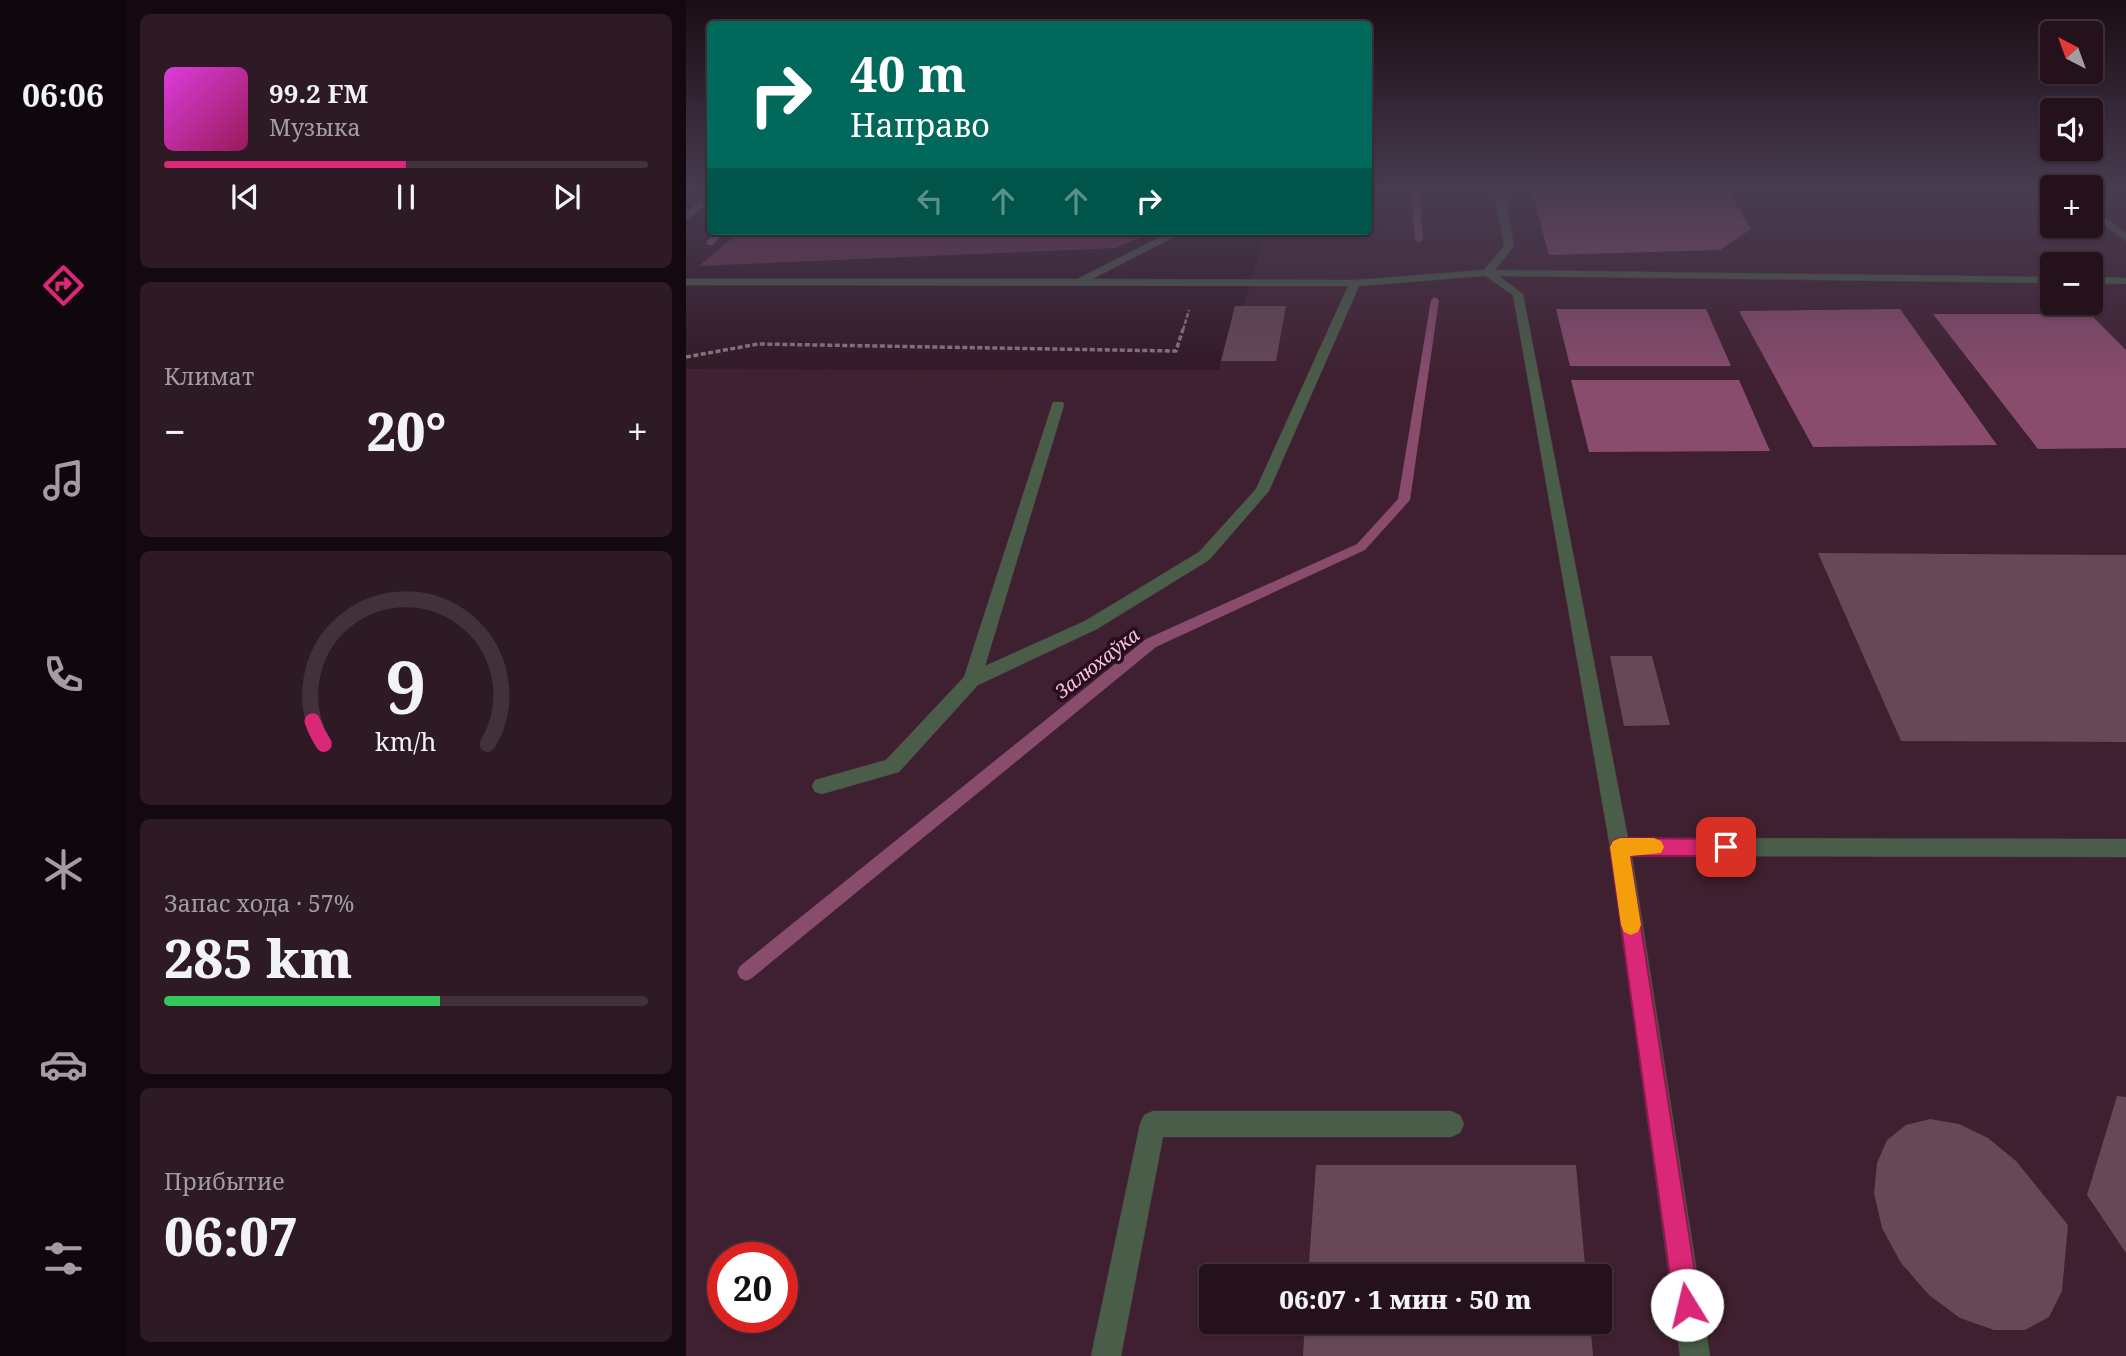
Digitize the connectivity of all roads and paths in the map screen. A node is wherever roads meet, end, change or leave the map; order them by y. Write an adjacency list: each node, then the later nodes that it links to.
1 (1134, 254): 8 (street)
2 (1502, 254): 3 (street)
3 (1487, 273): 4 (street); 10 (street); 15 (street)
4 (2040, 280)
5 (2103, 280): 6 (street)
6 (2126, 281)
7 (686, 282): 8 (street)
8 (1078, 282): 9 (street)
9 (1198, 283): 10 (street); 11 (path)
10 (1355, 283): 13 (street)
11 (686, 358)
12 (1058, 405): 13 (street)
13 (972, 680): 14 (street)
14 (822, 786)
15 (1620, 847): 16 (street); 19 (street)
16 (2126, 848)
17 (1451, 1124): 18 (street)
18 (1106, 1356)
19 (1695, 1356)

